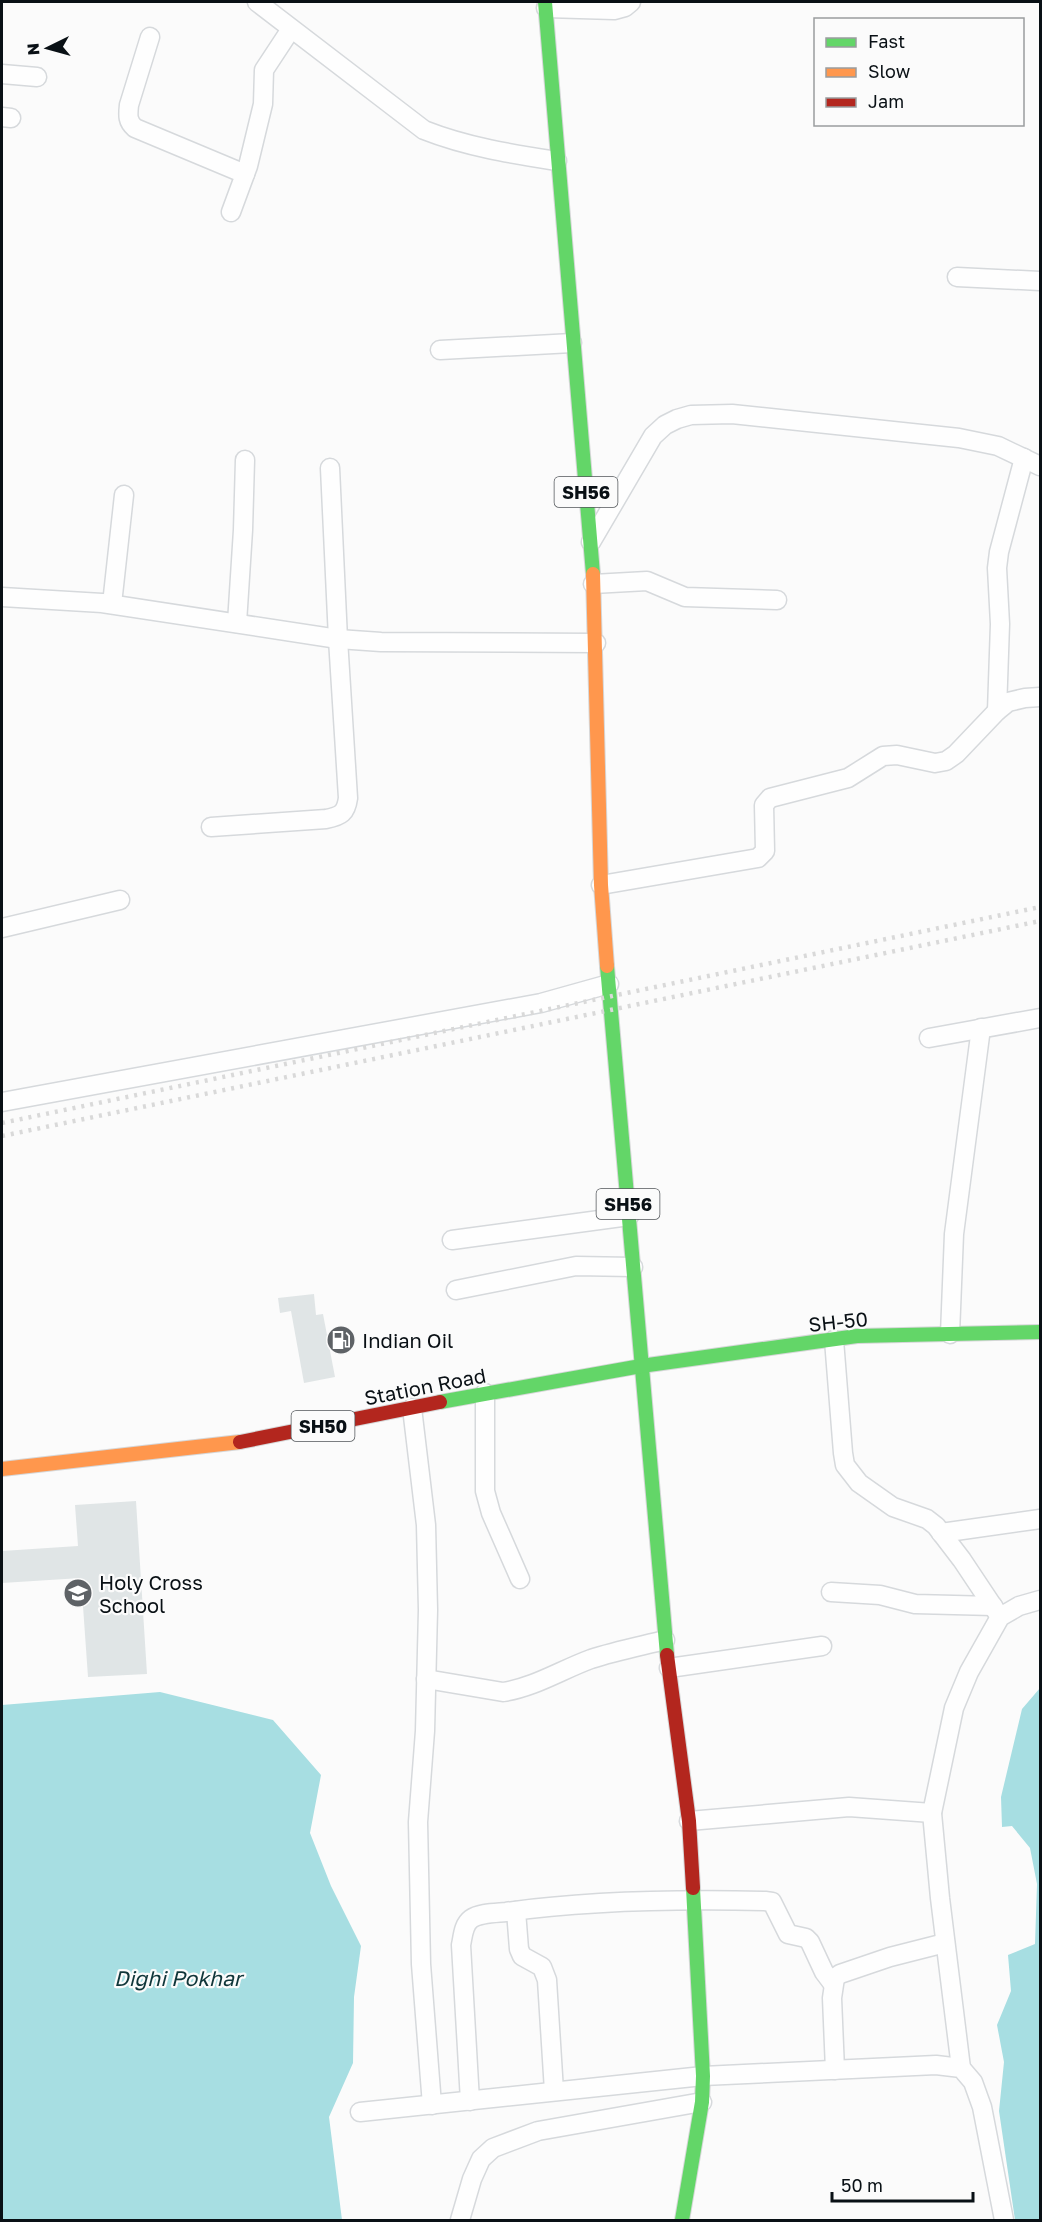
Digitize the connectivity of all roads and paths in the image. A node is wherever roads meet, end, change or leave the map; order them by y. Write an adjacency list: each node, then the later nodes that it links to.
1 (257, 2): 4 (street)
2 (632, 2): 3 (street)
3 (546, 5): 8 (main road, SH56)
4 (291, 29): 8 (street); 9 (street)
5 (150, 37): 9 (street)
6 (2, 74): 7 (street)
7 (37, 77)
8 (557, 161): 13 (main road, SH56)
9 (245, 174): 10 (street)
10 (231, 212)
11 (957, 277): 12 (street)
12 (1041, 281)
13 (572, 343): 14 (street); 19 (main road, SH56)
14 (440, 350)
15 (245, 460): 24 (street)
16 (1032, 462): 19 (street); 28 (street)
17 (330, 468): 25 (street)
18 (124, 495): 23 (street)
19 (591, 542): 20 (main road, SH56)
20 (593, 584): 22 (street); 26 (main road, SH56)
21 (2, 597): 23 (street)
22 (777, 600)
23 (112, 604): 24 (street)
24 (237, 623): 25 (street)
25 (338, 639): 26 (street); 29 (street)
26 (596, 643): 30 (main road, SH56)
27 (1041, 697): 28 (street)
28 (997, 711): 30 (street)
29 (211, 827)
30 (601, 885): 33 (main road, SH56)
31 (120, 900): 32 (street)
32 (2, 928)
33 (609, 984): 37 (street); 38 (main road, SH56)
34 (1041, 1018): 35 (street)
35 (981, 1028): 36 (street); 43 (street)
36 (930, 1038)
37 (2, 1102)
38 (629, 1216): 39 (street); 40 (main road, SH56)
39 (452, 1240)
40 (633, 1267): 41 (street); 45 (main road, SH56)
41 (456, 1290)
42 (1041, 1332): 43 (main road, SH-50)
43 (950, 1334): 44 (main road, SH-50)
44 (834, 1340): 45 (main road, SH-50); 50 (street)
45 (641, 1366): 46 (main road, Station Road / SH50); 55 (main road)
46 (485, 1393): 47 (main road, Station Road / SH50); 51 (street)
47 (412, 1408): 48 (main road, Station Road / SH50); 58 (street)
48 (2, 1469)
49 (1041, 1519): 50 (street)
50 (941, 1533): 54 (street)
51 (520, 1579)
52 (831, 1592): 54 (street)
53 (1041, 1600): 54 (street)
54 (996, 1612): 59 (street)
55 (665, 1640): 57 (main road); 58 (street)
56 (822, 1646): 57 (street)
57 (669, 1668): 60 (main road)
58 (426, 1679): 71 (street)
59 (932, 1813): 60 (street); 63 (street)
60 (689, 1821): 61 (main road)
61 (693, 1899): 62 (street); 64 (street); 67 (main road)
62 (516, 1911): 68 (street); 69 (street)
63 (945, 1943): 64 (street); 65 (street)
64 (833, 1984): 66 (street)
65 (961, 2068): 66 (street); 75 (street)
66 (835, 2070): 67 (street)
67 (703, 2076): 68 (street); 70 (main road)
68 (554, 2091): 69 (street)
69 (470, 2101): 71 (street)
70 (702, 2102): 73 (street); 74 (main road)
71 (432, 2105): 72 (street)
72 (360, 2112)
73 (460, 2220)
74 (682, 2220)
75 (1004, 2220)

